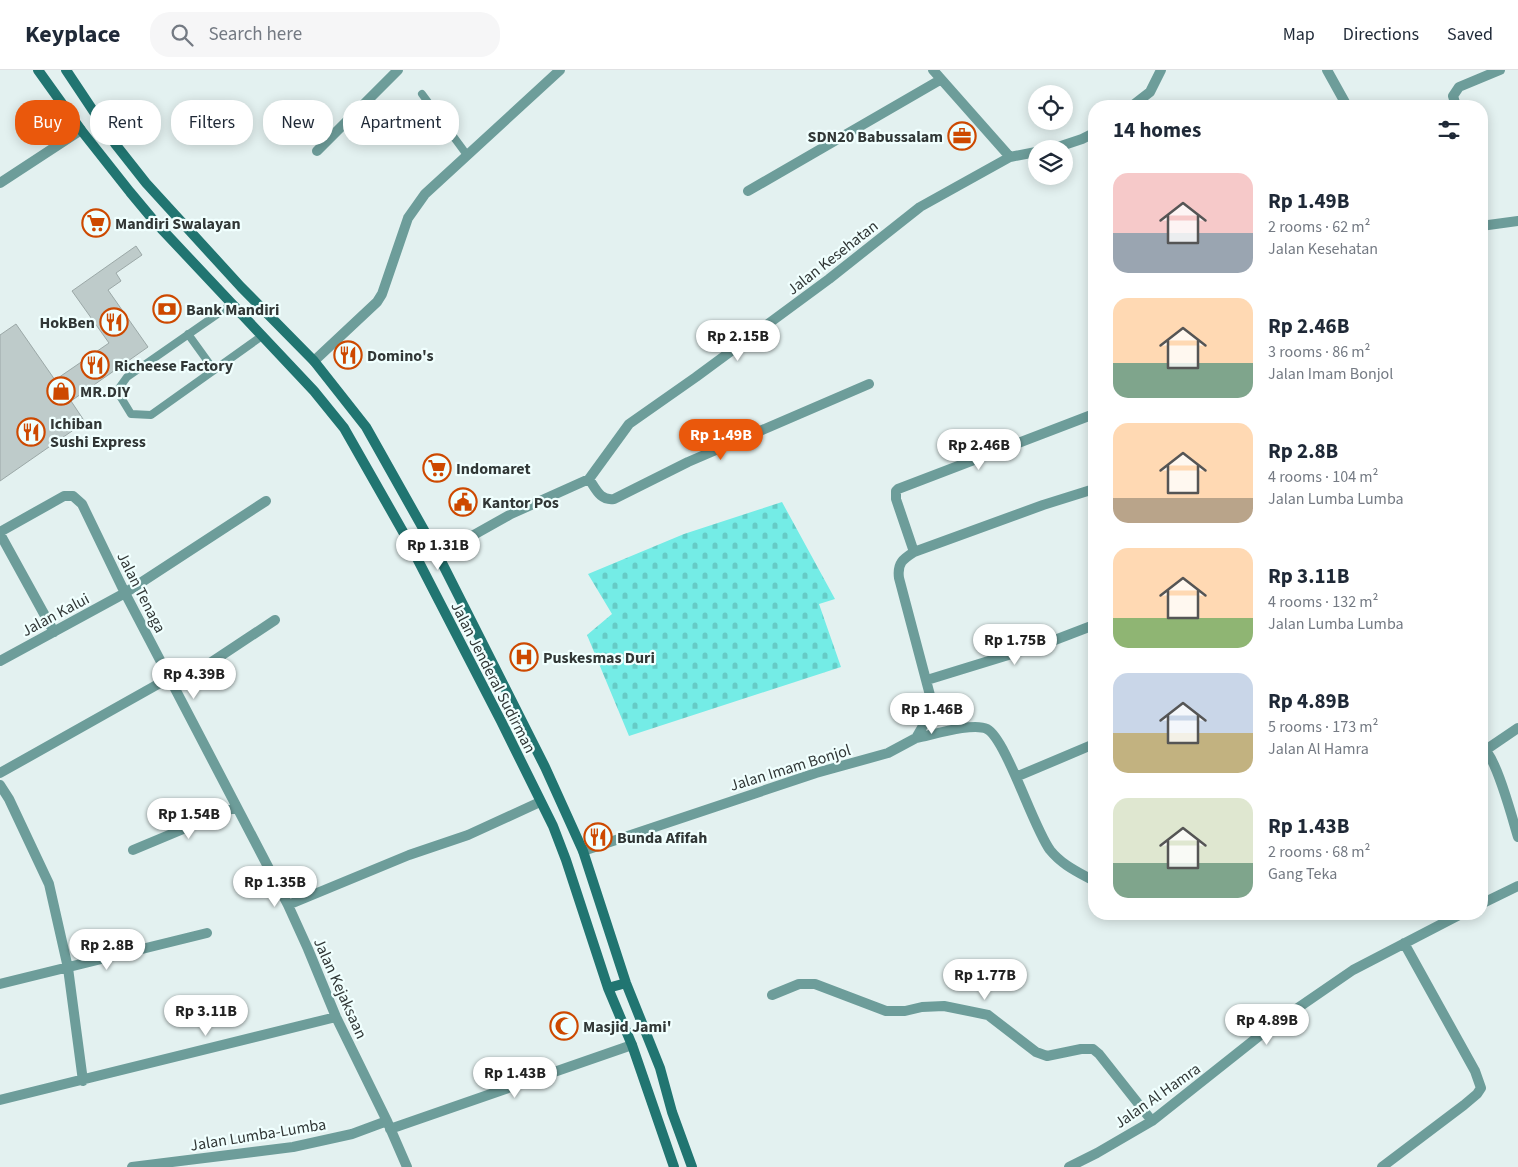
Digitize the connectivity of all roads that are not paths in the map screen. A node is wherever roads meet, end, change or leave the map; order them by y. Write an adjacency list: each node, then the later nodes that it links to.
1 (38, 70): 14 (street, Jalan Jenderal Sudirman)
2 (66, 70): 28 (street, Jalan Jenderal Sudirman)
3 (398, 70): 17 (street)
4 (560, 70): 19 (street)
5 (933, 70): 9 (street)
6 (1161, 70): 11 (street)
7 (1327, 70): 12 (street)
8 (1500, 70): 13 (street)
9 (940, 80): 20 (street); 22 (street)
10 (422, 94): 19 (lane)
11 (1140, 100)
12 (1344, 100)
13 (1454, 100)
14 (81, 130): 21 (street); 25 (street, Jalan Jenderal Sudirman)
15 (1088, 136): 16 (street)
16 (1073, 142)
17 (317, 151)
18 (1028, 154): 20 (street, Jalan Kesehatan)
19 (467, 155): 28 (street)
20 (1010, 157): 32 (street, Jalan Kesehatan)
21 (0, 183)
22 (748, 191)
23 (1518, 221): 24 (street)
24 (1488, 225)
25 (232, 304): 26 (lane); 27 (street, Jalan Jenderal Sudirman)
26 (188, 334): 29 (lane); 29 (lane)
27 (262, 336): 29 (lane); 34 (street, Jalan Jenderal Sudirman)
28 (314, 361): 33 (street, Jalan Jenderal Sudirman)
29 (214, 370)
30 (869, 384): 32 (street)
31 (1088, 416): 38 (street)
32 (589, 479): 39 (street)
33 (397, 481): 34 (street); 39 (street, Jalan Jenderal Sudirman)
34 (379, 489): 55 (street, Jalan Jenderal Sudirman)
35 (1088, 491): 38 (street)
36 (266, 501): 40 (street, Jalan Kalui)
37 (0, 533): 40 (street, Jalan Tenaga); 43 (street)
38 (914, 552): 45 (street)
39 (438, 554): 59 (street, Jalan Jenderal Sudirman)
40 (125, 594): 43 (street, Jalan Kalui); 46 (street, Jalan Tenaga)
41 (275, 620): 46 (street)
42 (1088, 627): 45 (street)
43 (54, 632): 44 (street, Jalan Kalui)
44 (0, 661)
45 (927, 680): 48 (street)
46 (171, 682): 52 (street); 56 (street, Jalan Tenaga)
47 (1518, 728): 49 (street)
48 (916, 738): 53 (street, Jalan Imam Bonjol); 59 (street, Jalan Imam Bonjol)
49 (1488, 746)
50 (1088, 747): 53 (street)
51 (1488, 754): 57 (street)
52 (0, 773)
53 (1016, 777): 60 (street, Jalan Imam Bonjol)
54 (0, 785): 67 (street)
55 (540, 802): 63 (street); 70 (street, Jalan Jenderal Sudirman)
56 (236, 807): 58 (street); 63 (street, Jalan Tenaga)
57 (1518, 837)
58 (133, 850)
59 (584, 851): 68 (street, Jalan Jenderal Sudirman)
60 (1088, 877)
61 (1518, 886): 62 (street)
62 (1488, 901)
63 (288, 905): 72 (street, Jalan Kejaksaan)
64 (1449, 920): 66 (street, Jalan Al Hamra)
65 (207, 933): 67 (street)
66 (1404, 943): 76 (street, Jalan Al Hamra); 83 (street)
67 (68, 968): 69 (street); 74 (street)
68 (626, 983): 70 (street); 81 (street, Jalan Jenderal Sudirman)
69 (0, 984)
70 (608, 988): 73 (street, Jalan Jenderal Sudirman)
71 (772, 995): 76 (street)
72 (336, 1017): 74 (street); 77 (street, Jalan Kejaksaan)
73 (632, 1045): 77 (street, Jalan Lumba-Lumba); 80 (street, Jalan Jenderal Sudirman)
74 (83, 1081): 75 (street)
75 (0, 1100)
76 (1152, 1121): 82 (street, Jalan Al Hamra)
77 (388, 1125): 78 (street, Jalan Lumba-Lumba); 79 (street, Jalan Kejaksaan)
78 (132, 1167)
79 (407, 1167)
80 (674, 1167)
81 (692, 1167)
82 (1069, 1167)
83 (1382, 1167)

